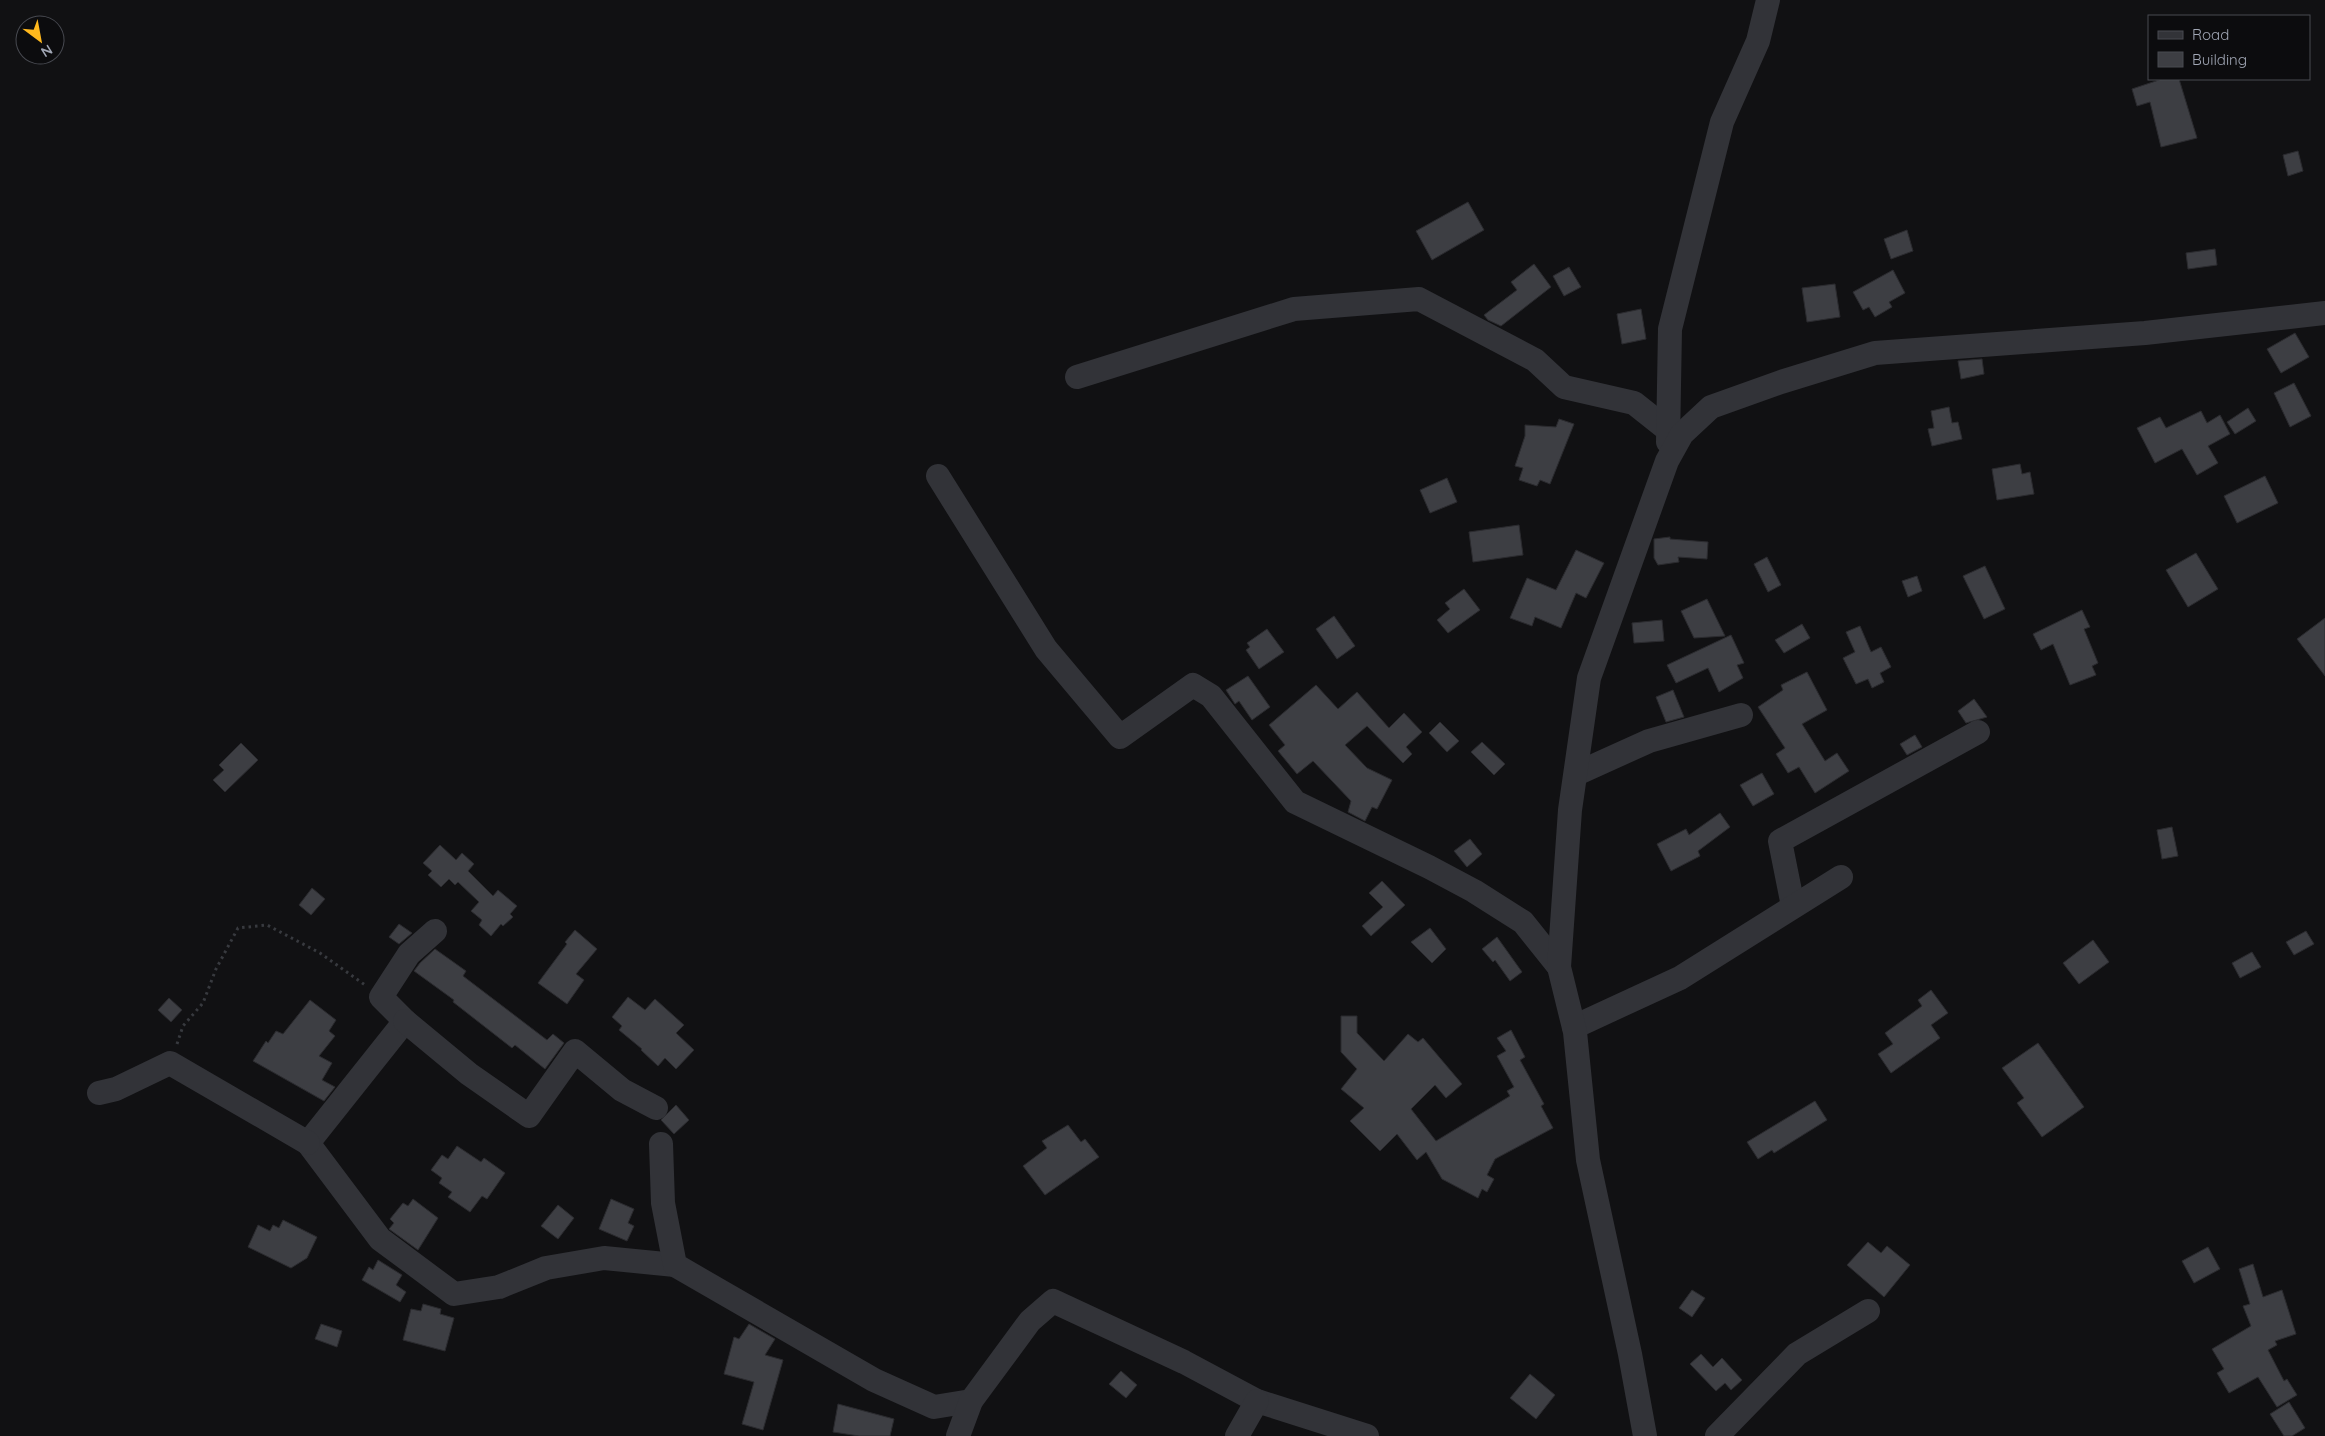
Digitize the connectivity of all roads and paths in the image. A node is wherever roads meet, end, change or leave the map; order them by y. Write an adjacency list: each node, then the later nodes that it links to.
1 (1768, 0): 4 (street)
2 (2325, 313): 5 (street)
3 (1077, 377): 4 (street)
4 (1668, 430): 5 (street)
5 (1667, 461): 9 (street)
6 (938, 476): 13 (street)
7 (1741, 715): 9 (street)
8 (1978, 732): 11 (street)
9 (1576, 774): 13 (street)
10 (1841, 876): 11 (street)
11 (1793, 906): 16 (street)
12 (435, 931): 14 (street)
13 (1559, 967): 16 (street)
14 (381, 997): 15 (street); 17 (path)
15 (404, 1021): 19 (street); 20 (street)
16 (1574, 1027): 29 (street)
17 (170, 1063): 18 (street); 20 (street)
18 (99, 1093)
19 (656, 1108)
20 (308, 1143): 22 (street)
21 (661, 1144): 22 (street)
22 (675, 1265): 25 (street)
23 (1868, 1311): 30 (street)
24 (1257, 1400): 25 (street); 27 (street); 28 (street)
25 (971, 1401): 26 (street)
26 (958, 1436)
27 (1237, 1436)
28 (1367, 1436)
29 (1644, 1436)
30 (1717, 1436)

